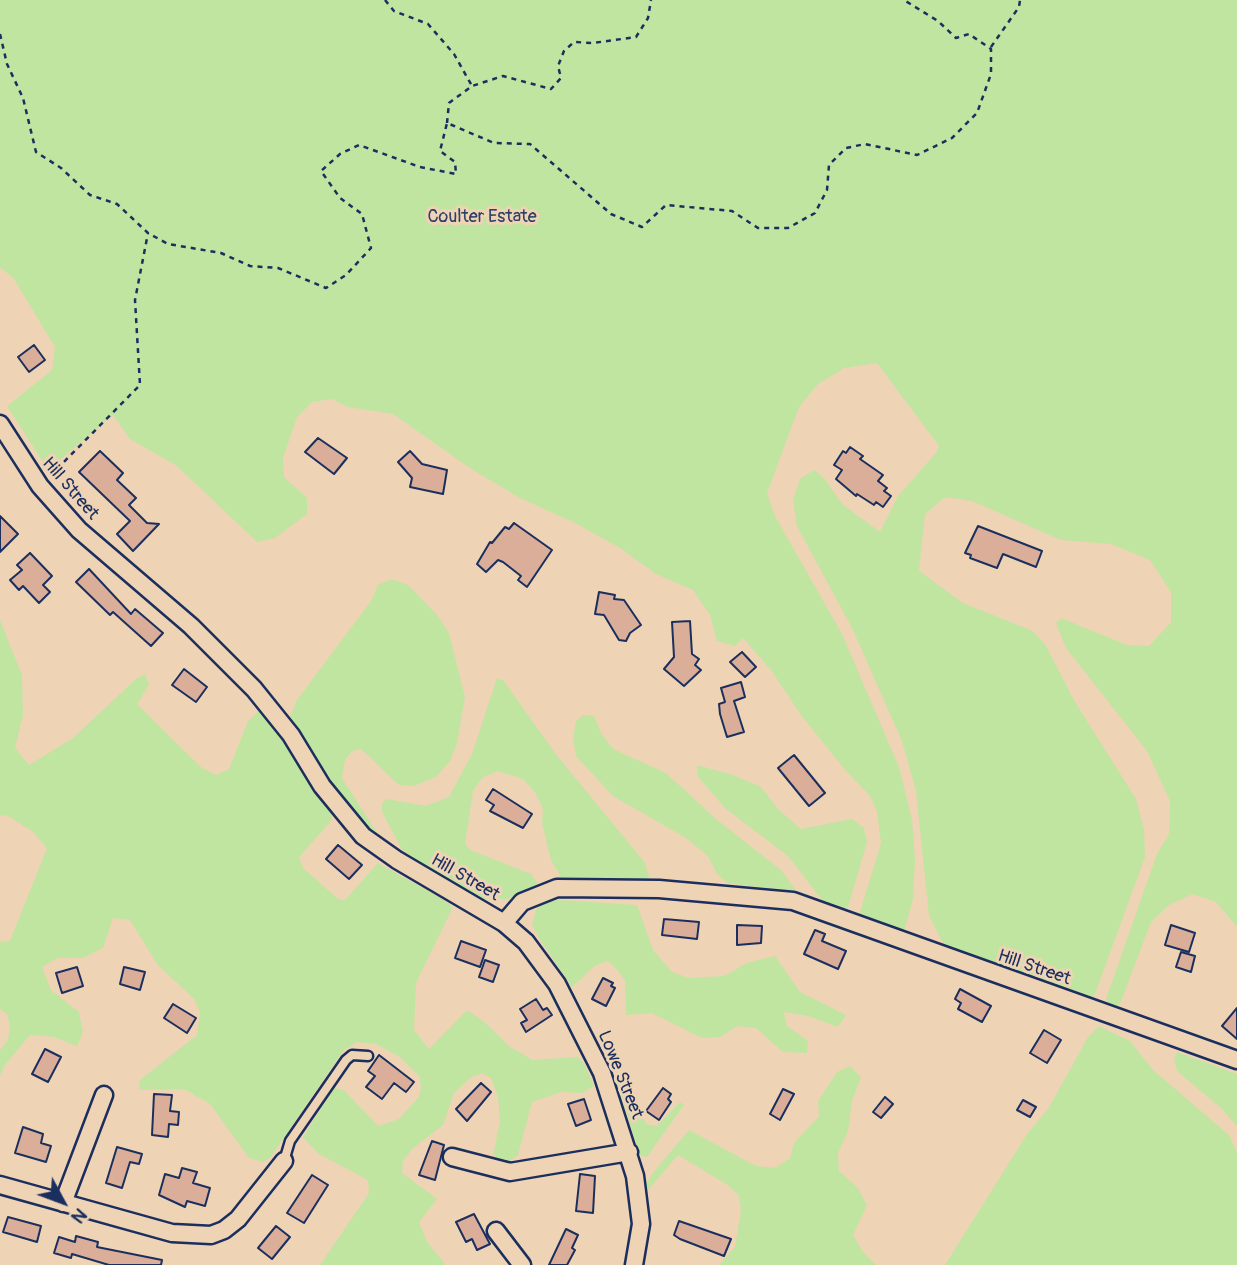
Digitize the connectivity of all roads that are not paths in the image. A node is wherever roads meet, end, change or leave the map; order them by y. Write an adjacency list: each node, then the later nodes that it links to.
1 (0, 424): 2 (street, Hill Street)
2 (504, 923): 4 (street, Hill Street); 6 (street, Lowe Street)
3 (368, 1056): 8 (lane)
4 (1237, 1060)
5 (104, 1095): 10 (street)
6 (629, 1152): 7 (street); 13 (street, Lowe Street)
7 (452, 1157)
8 (284, 1161): 10 (street)
9 (0, 1185): 10 (street)
10 (63, 1203)
11 (496, 1231): 12 (street)
12 (522, 1265)
13 (634, 1265)

